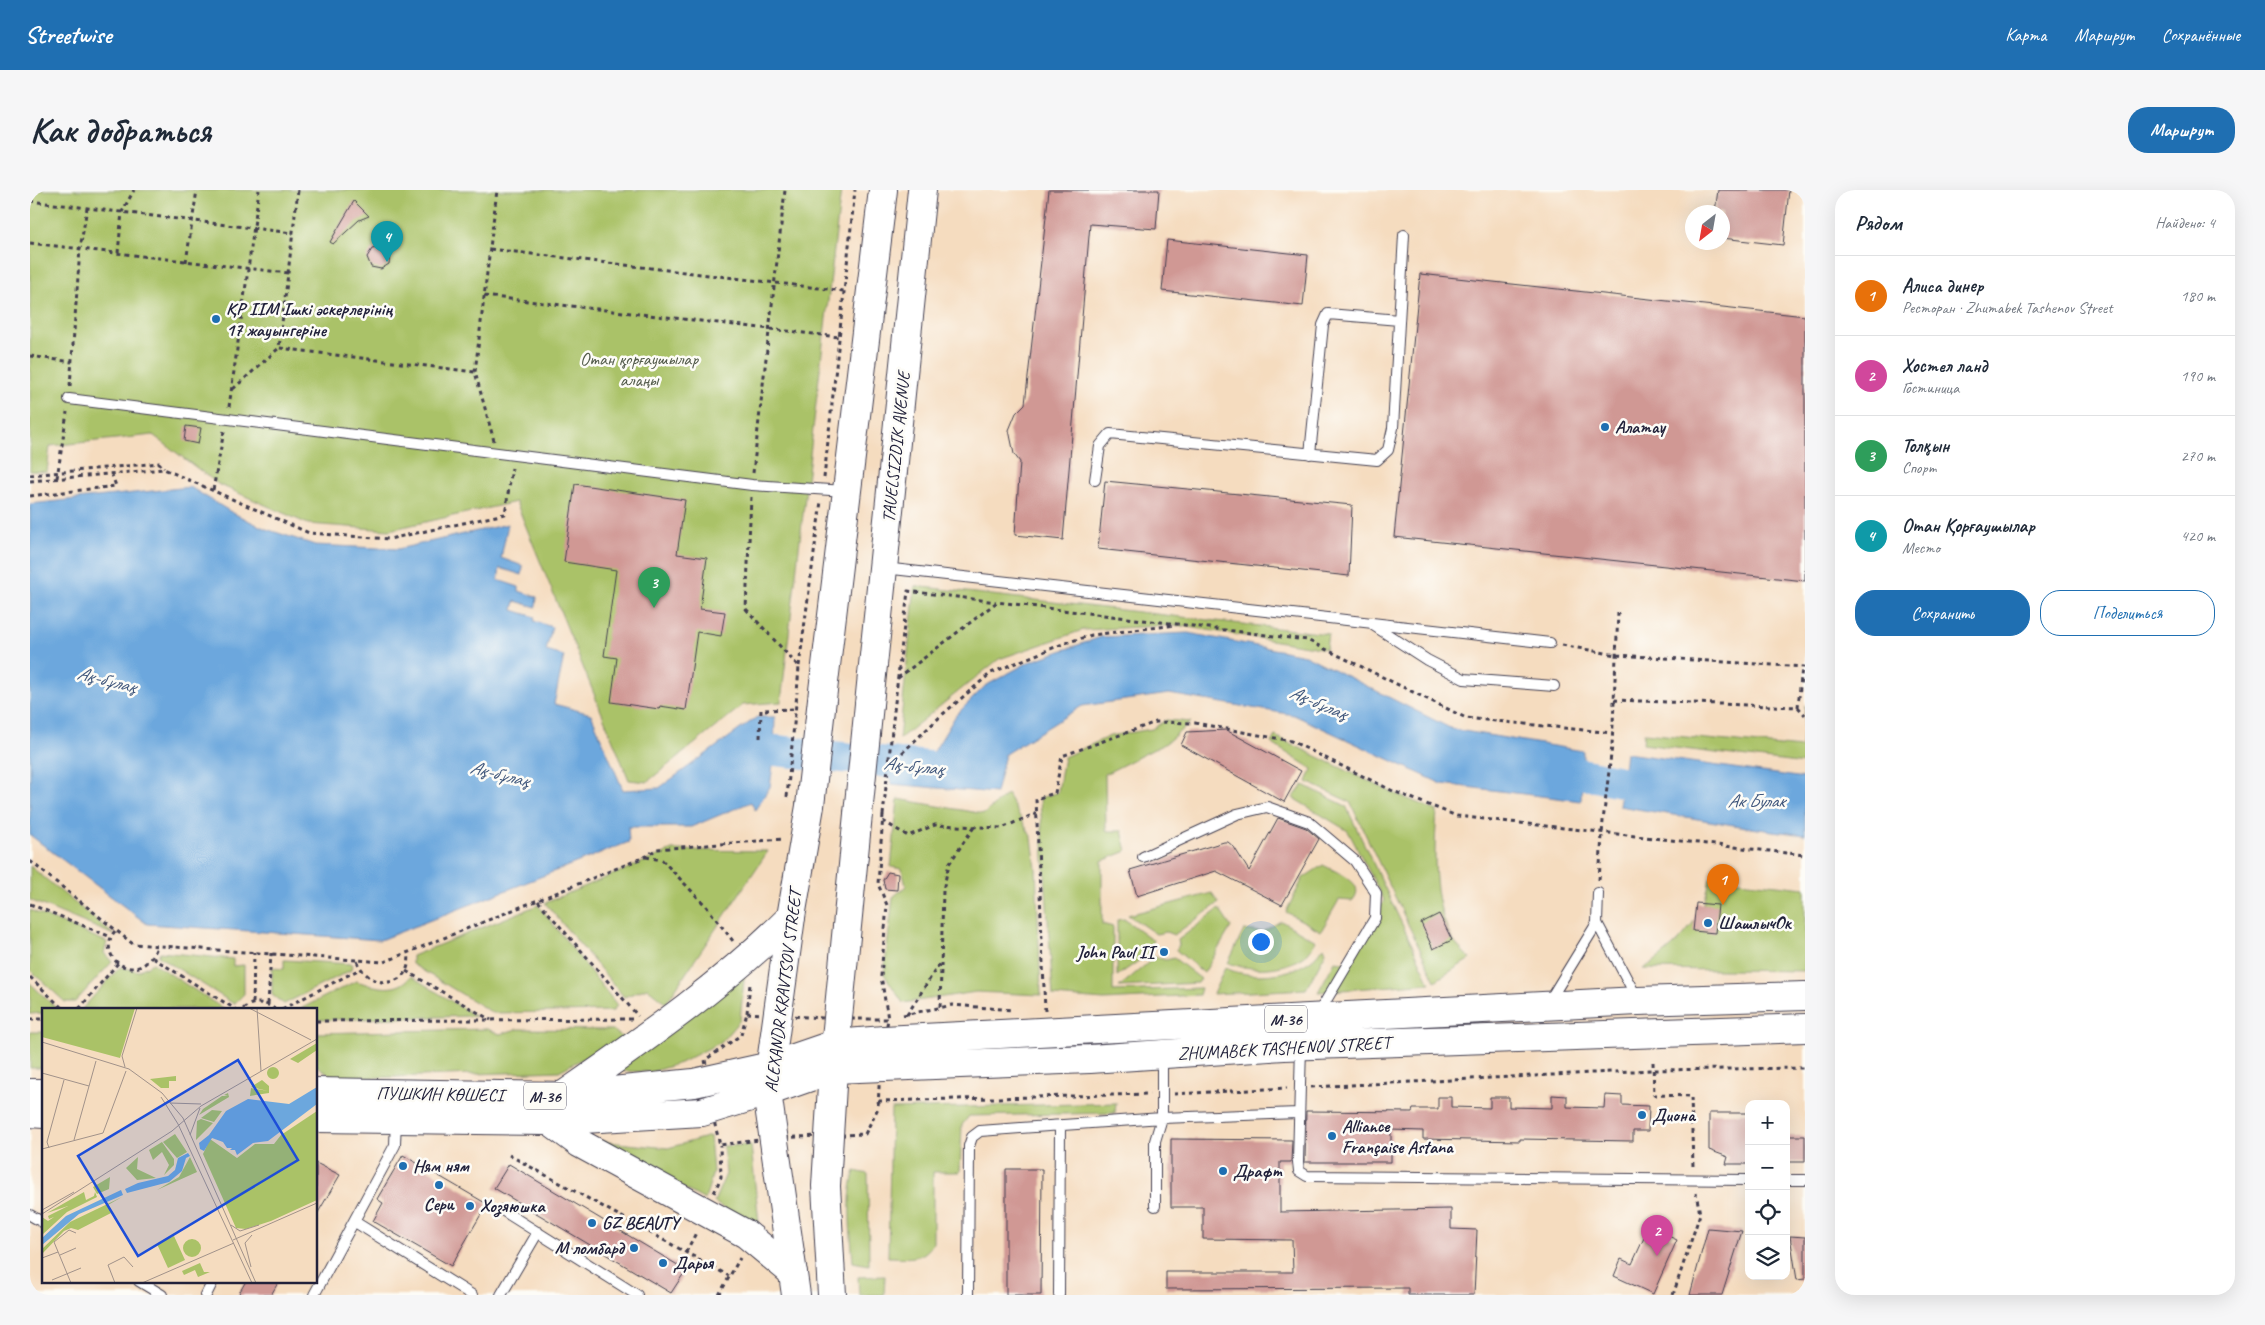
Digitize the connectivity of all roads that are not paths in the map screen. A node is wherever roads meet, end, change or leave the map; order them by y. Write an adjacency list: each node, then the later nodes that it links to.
1 (882, 190): 8 (main road)
2 (922, 190): 9 (main road, TAUELSIZDIK AVENUE)
3 (1404, 235): 4 (lane)
4 (1399, 320): 6 (lane); 6 (lane)
5 (69, 399): 8 (lane)
6 (1310, 454): 7 (lane)
7 (1095, 480)
8 (835, 490): 15 (main road, ALEXANDR KRAVTSOV STREET, bridge)
9 (883, 567): 10 (lane); 24 (main road, TAUELSIZDIK AVENUE, bridge)
10 (1370, 623): 11 (lane); 12 (lane)
11 (1550, 643)
12 (1554, 686)
13 (1143, 856): 20 (lane)
14 (1598, 893): 16 (lane)
15 (791, 917): 25 (main road, ALEXANDR KRAVTSOV STREET); 27 (main road)
16 (1597, 923): 18 (lane); 19 (lane)
17 (1805, 996): 18 (main road, ZHUMABEK TASHENOV STREET / M-36)
18 (1638, 1001): 19 (main road, ZHUMABEK TASHENOV STREET / M-36)
19 (1546, 1006): 20 (main road, ZHUMABEK TASHENOV STREET / M-36)
20 (1316, 1018): 24 (main road, ZHUMABEK TASHENOV STREET / M-36)
21 (1805, 1028): 22 (main road, ZHUMABEK TASHENOV STREET / M-36)
22 (1301, 1045): 23 (main road, ZHUMABEK TASHENOV STREET / M-36); 28 (lane)
23 (1162, 1054): 24 (main road, ZHUMABEK TASHENOV STREET / M-36); 31 (lane)
24 (834, 1056): 25 (main road, ZHUMABEK TASHENOV STREET / M-36); 52 (main road)
25 (769, 1079): 27 (main road, ПУШКИН КӨШЕСІ / M-36); 32 (main road, ПУШКИН КӨШЕСІ / M-36); 45 (main road, ALEXANDR KRAVTSOV STREET)
26 (318, 1092): 27 (main road, ПУШКИН КӨШЕСІ / M-36)
27 (562, 1096)
28 (1298, 1113): 31 (lane); 34 (lane)
29 (318, 1118): 30 (main road, ПУШКИН КӨШЕСІ / M-36)
30 (396, 1118): 32 (main road, ПУШКИН КӨШЕСІ / M-36); 41 (lane)
31 (1162, 1118): 33 (lane); 37 (lane)
32 (549, 1121): 45 (main road)
33 (1060, 1126): 53 (lane); 54 (lane)
34 (1745, 1180)
35 (1790, 1180): 36 (lane)
36 (1805, 1180)
37 (1155, 1206)
38 (502, 1210): 42 (lane)
39 (30, 1215): 40 (lane)
40 (42, 1222)
41 (355, 1222): 48 (lane); 49 (lane)
42 (538, 1232): 50 (lane); 51 (lane)
43 (141, 1282): 46 (lane)
44 (212, 1282): 47 (lane)
45 (794, 1284)
46 (162, 1295)
47 (206, 1295)
48 (314, 1295)
49 (472, 1295)
50 (501, 1295)
51 (637, 1295)
52 (832, 1295)
53 (968, 1295)
54 (1059, 1295)

